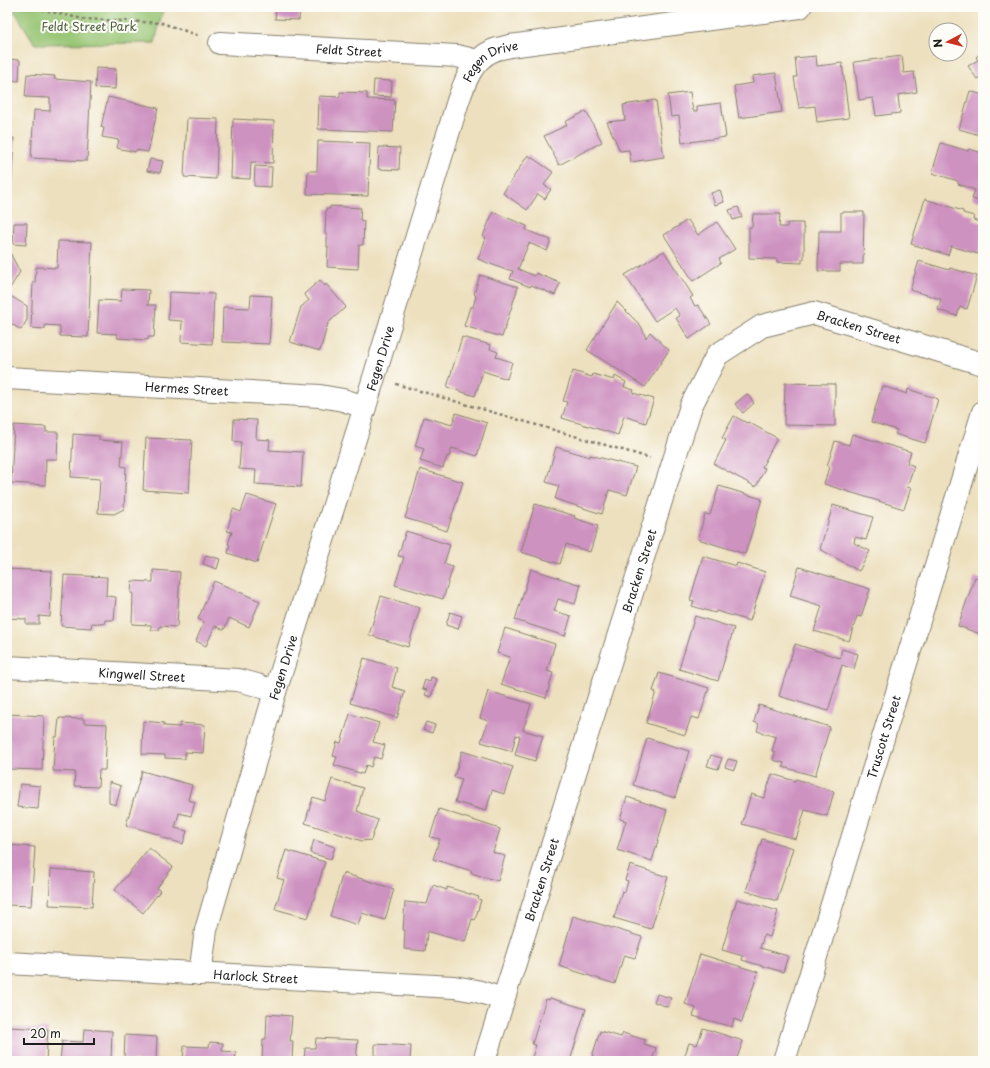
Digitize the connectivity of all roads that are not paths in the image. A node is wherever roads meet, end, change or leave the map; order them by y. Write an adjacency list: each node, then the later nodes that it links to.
1 (800, 7): 3 (street, Fegen Drive)
2 (220, 43): 3 (street, Feldt Street)
3 (477, 61): 6 (street, Fegen Drive)
4 (983, 364): 12 (street, Bracken Street)
5 (7, 378): 6 (street, Hermes Street)
6 (364, 407): 9 (street, Fegen Drive)
7 (983, 412): 14 (street, Truscott Street)
8 (7, 668): 9 (street, Kingwell Street)
9 (276, 692): 11 (street, Fegen Drive)
10 (7, 963): 11 (street, Harlock Street)
11 (200, 974): 12 (street, Harlock Street)
12 (502, 998): 13 (street, Bracken Street)
13 (484, 1061)
14 (784, 1061)

